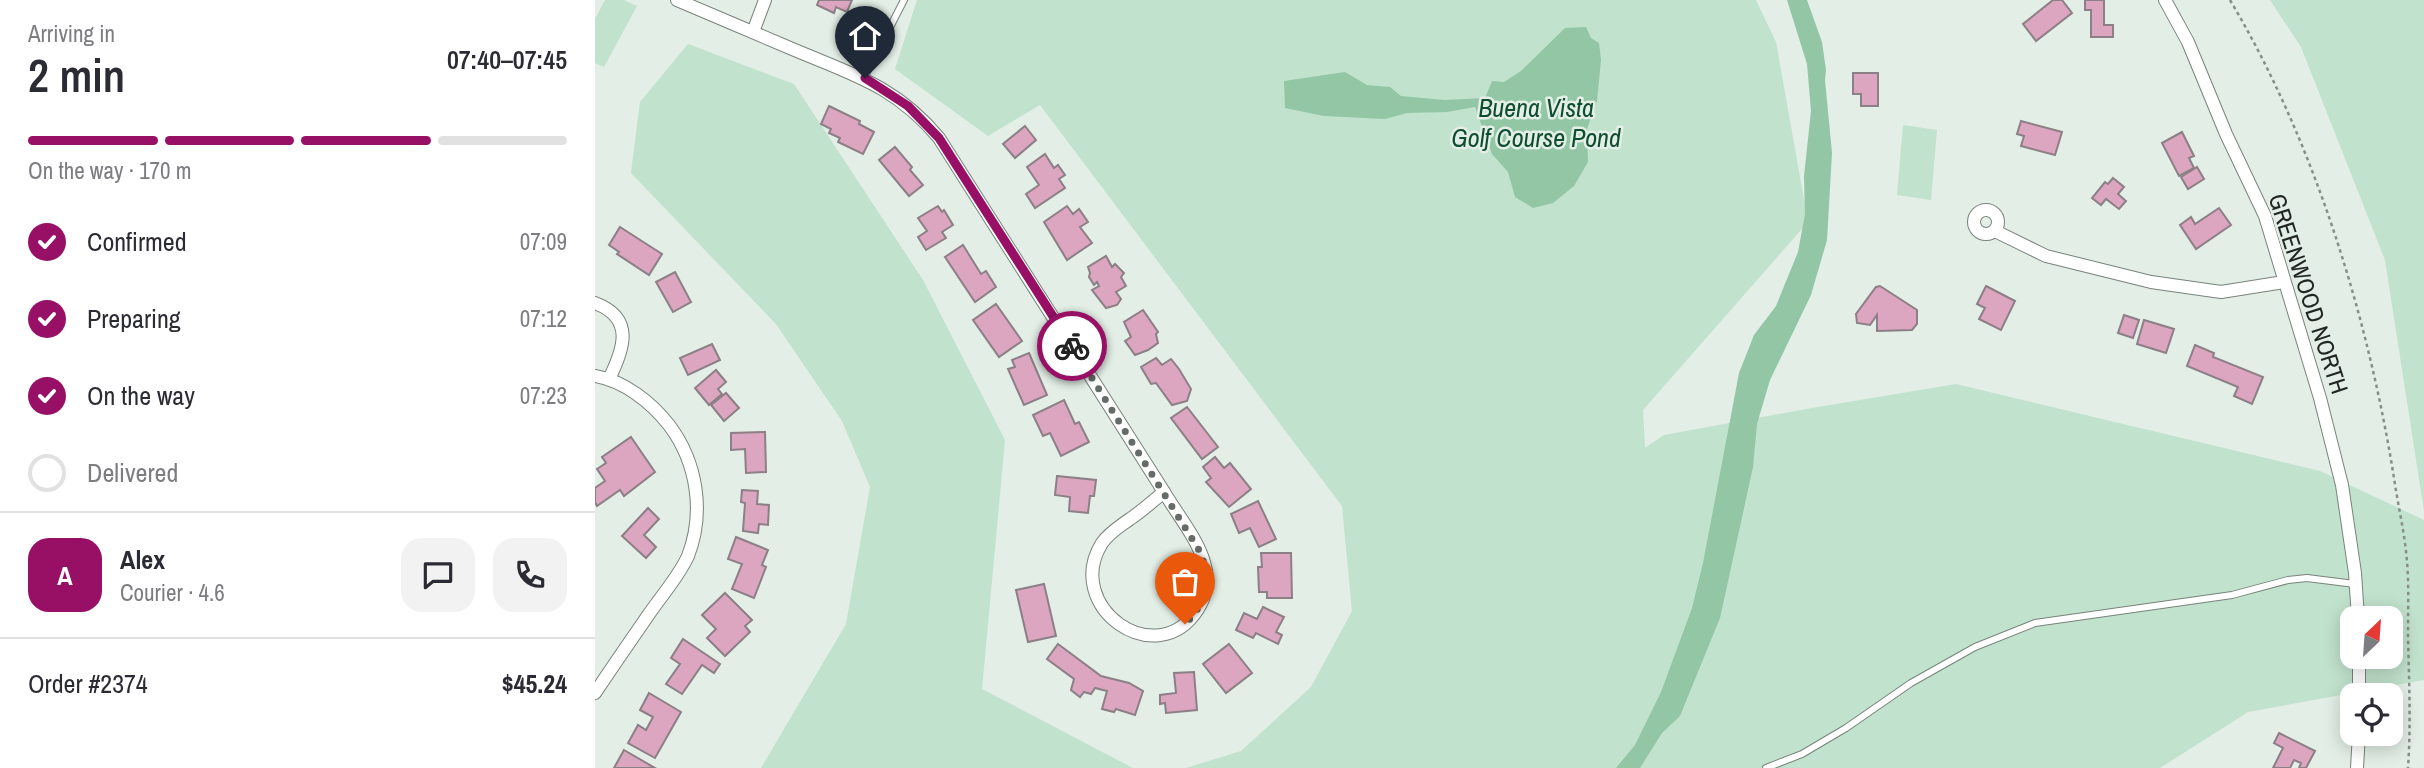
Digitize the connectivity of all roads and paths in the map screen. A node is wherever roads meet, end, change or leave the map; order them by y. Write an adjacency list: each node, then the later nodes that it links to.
1 (677, 0): 6 (street)
2 (765, 0): 6 (street)
3 (904, 0): 7 (lane)
4 (2165, 0): 9 (street, GREENWOOD NORTH)
5 (2230, 0): 20 (path)
6 (753, 32): 7 (street)
7 (865, 78): 13 (street)
8 (1995, 231): 9 (street)
9 (2284, 282): 14 (street, GREENWOOD NORTH)
10 (595, 303): 12 (street)
11 (595, 376): 12 (street)
12 (609, 379): 16 (street)
13 (1164, 492): 13 (street)
14 (2355, 584): 15 (street, GREENWOOD NORTH); 18 (lane)
15 (2357, 606)
16 (595, 693)
17 (2358, 746): 19 (street)
18 (1766, 768)
19 (2357, 768)
20 (2408, 768)

